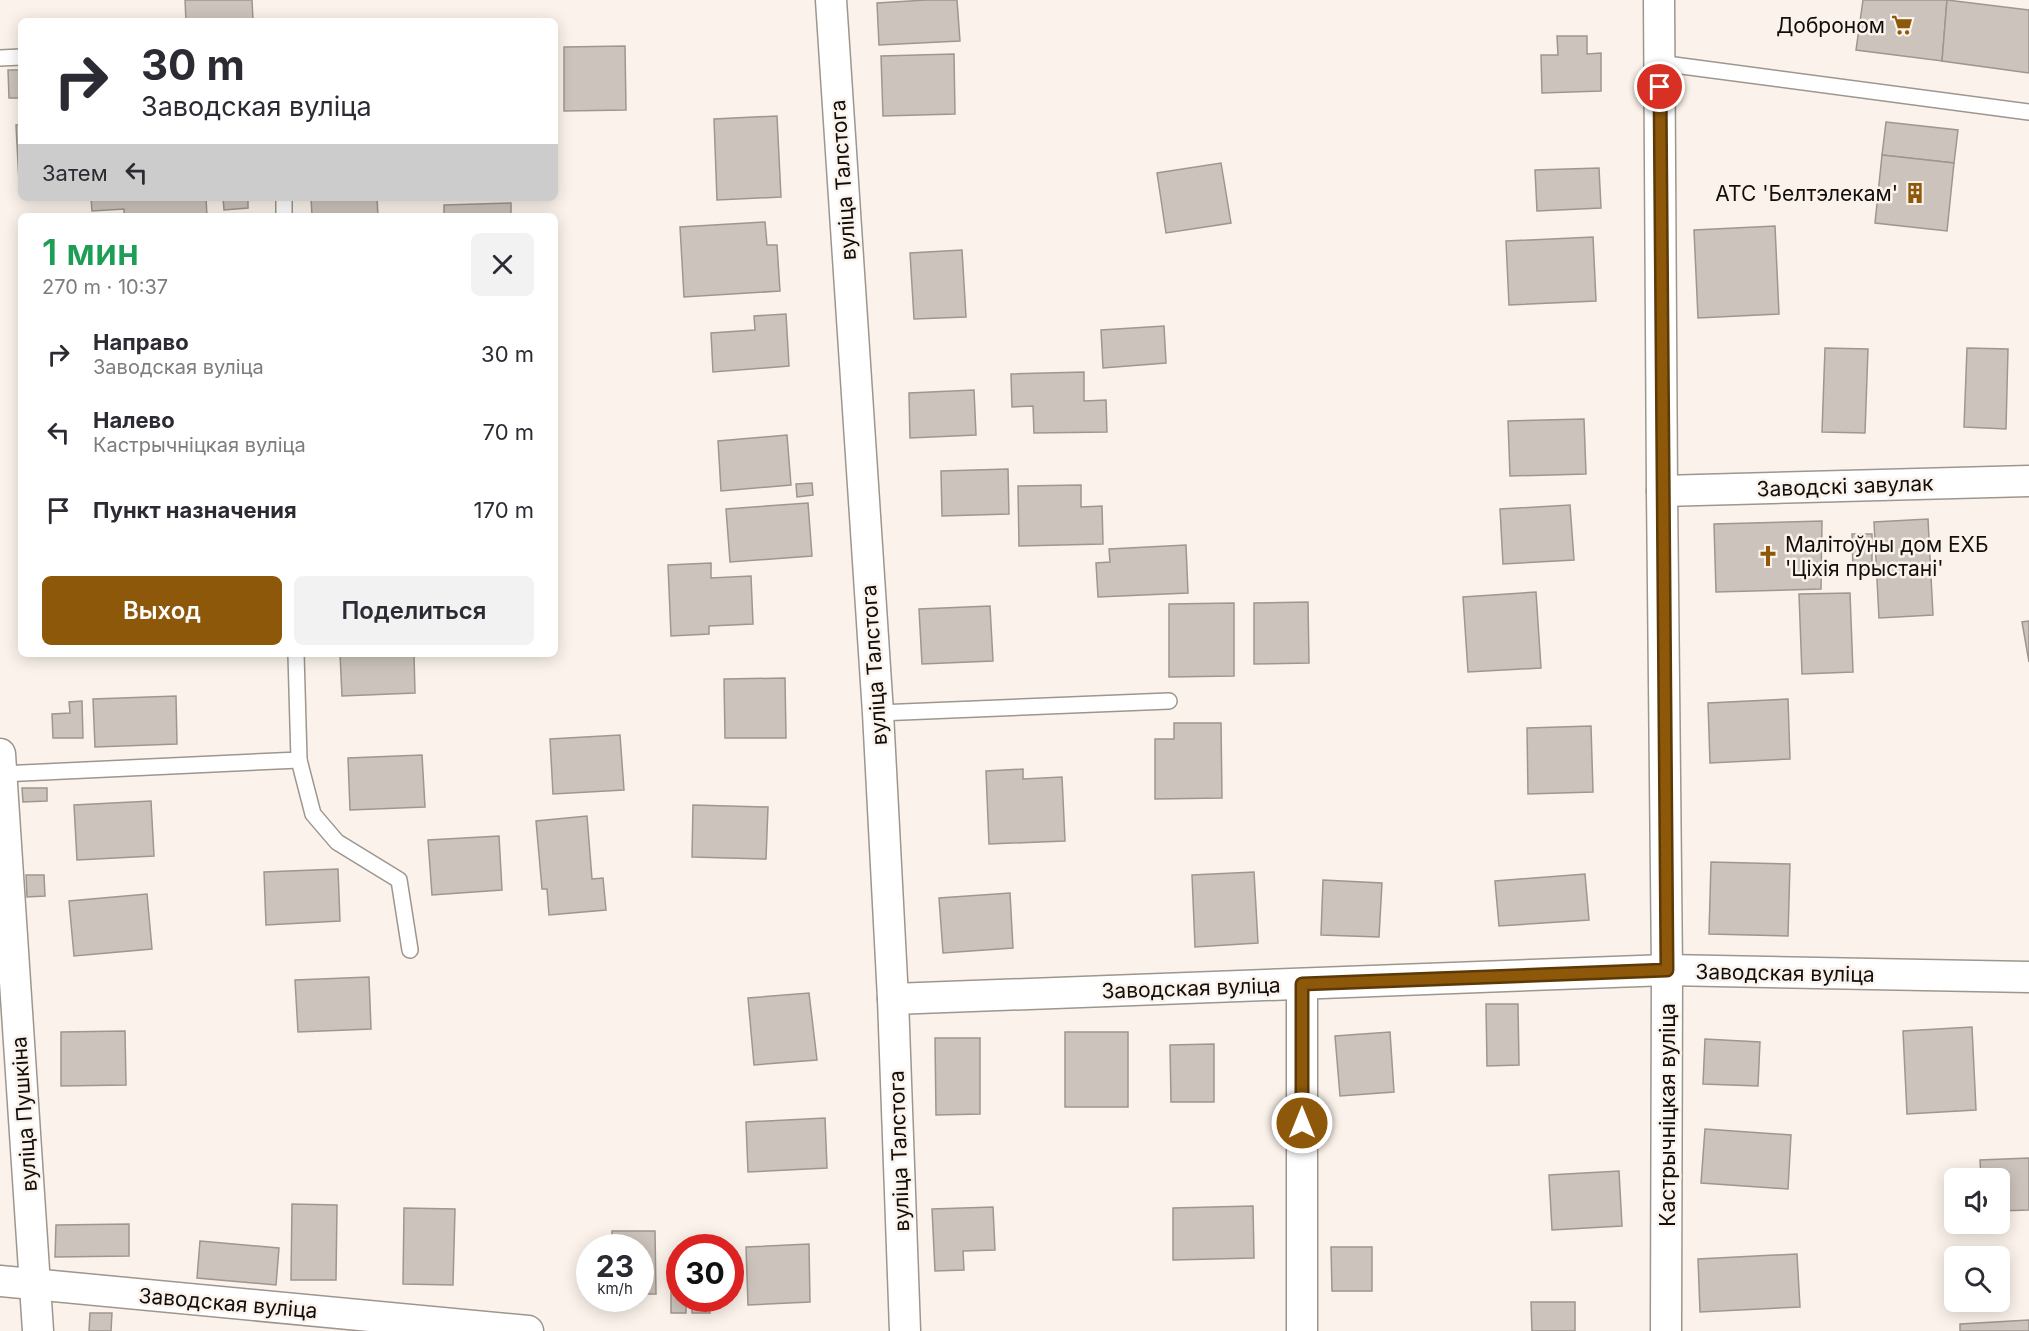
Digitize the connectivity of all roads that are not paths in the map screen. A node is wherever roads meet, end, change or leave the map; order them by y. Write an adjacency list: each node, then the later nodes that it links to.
1 (831, 0): 11 (street, вуліца Талстога)
2 (1659, 0): 5 (street, Кастрычніцкая вуліца)
3 (18, 57): 4 (lane)
4 (0, 58)
5 (1659, 63): 6 (lane); 8 (street, Кастрычніцкая вуліца)
6 (2029, 112)
7 (2029, 481): 8 (street, Заводскі завулак)
8 (1662, 491): 15 (street, Кастрычніцкая вуліца)
9 (296, 657): 12 (lane)
10 (1168, 701): 11 (lane)
11 (878, 713): 18 (street, вуліца Талстога)
12 (300, 760): 13 (lane); 14 (lane)
13 (1, 764): 20 (street, вуліца Пушкіна)
14 (410, 950)
15 (1667, 970): 16 (street, Заводская вуліца); 17 (street, Заводская вуліца); 26 (street, Кастрычніцкая вуліца)
16 (2029, 977)
17 (1302, 984): 18 (street, Заводская вуліца); 25 (street)
18 (893, 999): 24 (street, вуліца Талстога)
19 (0, 1281): 20 (street, Заводская вуліца)
20 (36, 1285): 21 (street, Заводская вуліца); 22 (street, вуліца Пушкіна)
21 (491, 1329): 23 (street, Заводская вуліца)
22 (38, 1331)
23 (528, 1331)
24 (905, 1331)
25 (1302, 1331)
26 (1666, 1331)

